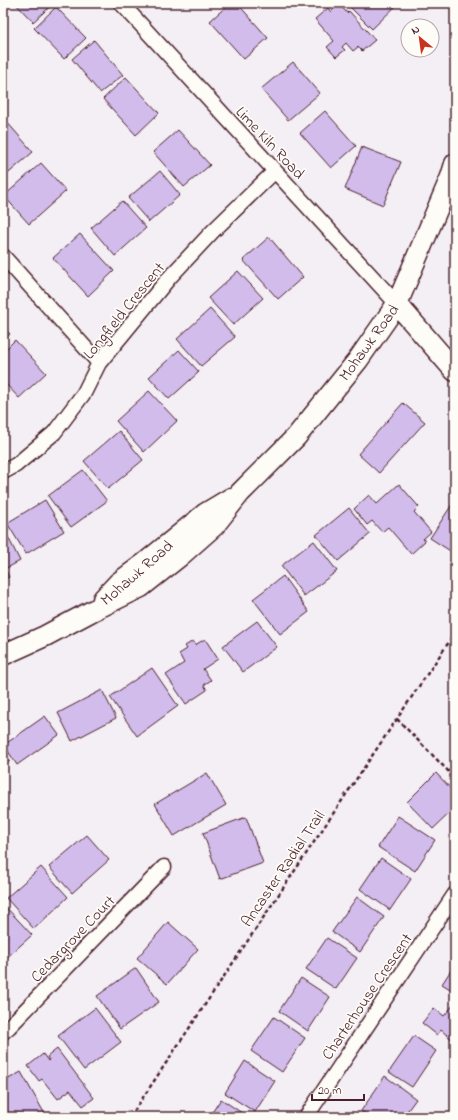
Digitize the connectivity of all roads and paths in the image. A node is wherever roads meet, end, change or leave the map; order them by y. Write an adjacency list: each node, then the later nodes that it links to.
1 (121, 3): 3 (street, Lime Kiln Road)
2 (455, 164): 5 (main road, Mohawk Road)
3 (275, 171): 5 (street, Lime Kiln Road); 6 (street, Longfield Crescent)
4 (3, 256): 6 (street)
5 (397, 304): 7 (main road); 10 (main road, Mohawk Road)
6 (99, 362): 8 (street, Longfield Crescent)
7 (455, 371)
8 (3, 472)
9 (455, 633): 11 (path, Ancaster Radial Trail)
10 (3, 655)
11 (397, 718): 12 (path); 16 (path, Ancaster Radial Trail)
12 (455, 778)
13 (164, 867): 15 (street, Cedargrove Court)
14 (455, 894): 17 (street, Charterhouse Crescent)
15 (3, 1032)
16 (130, 1117)
17 (306, 1117)

